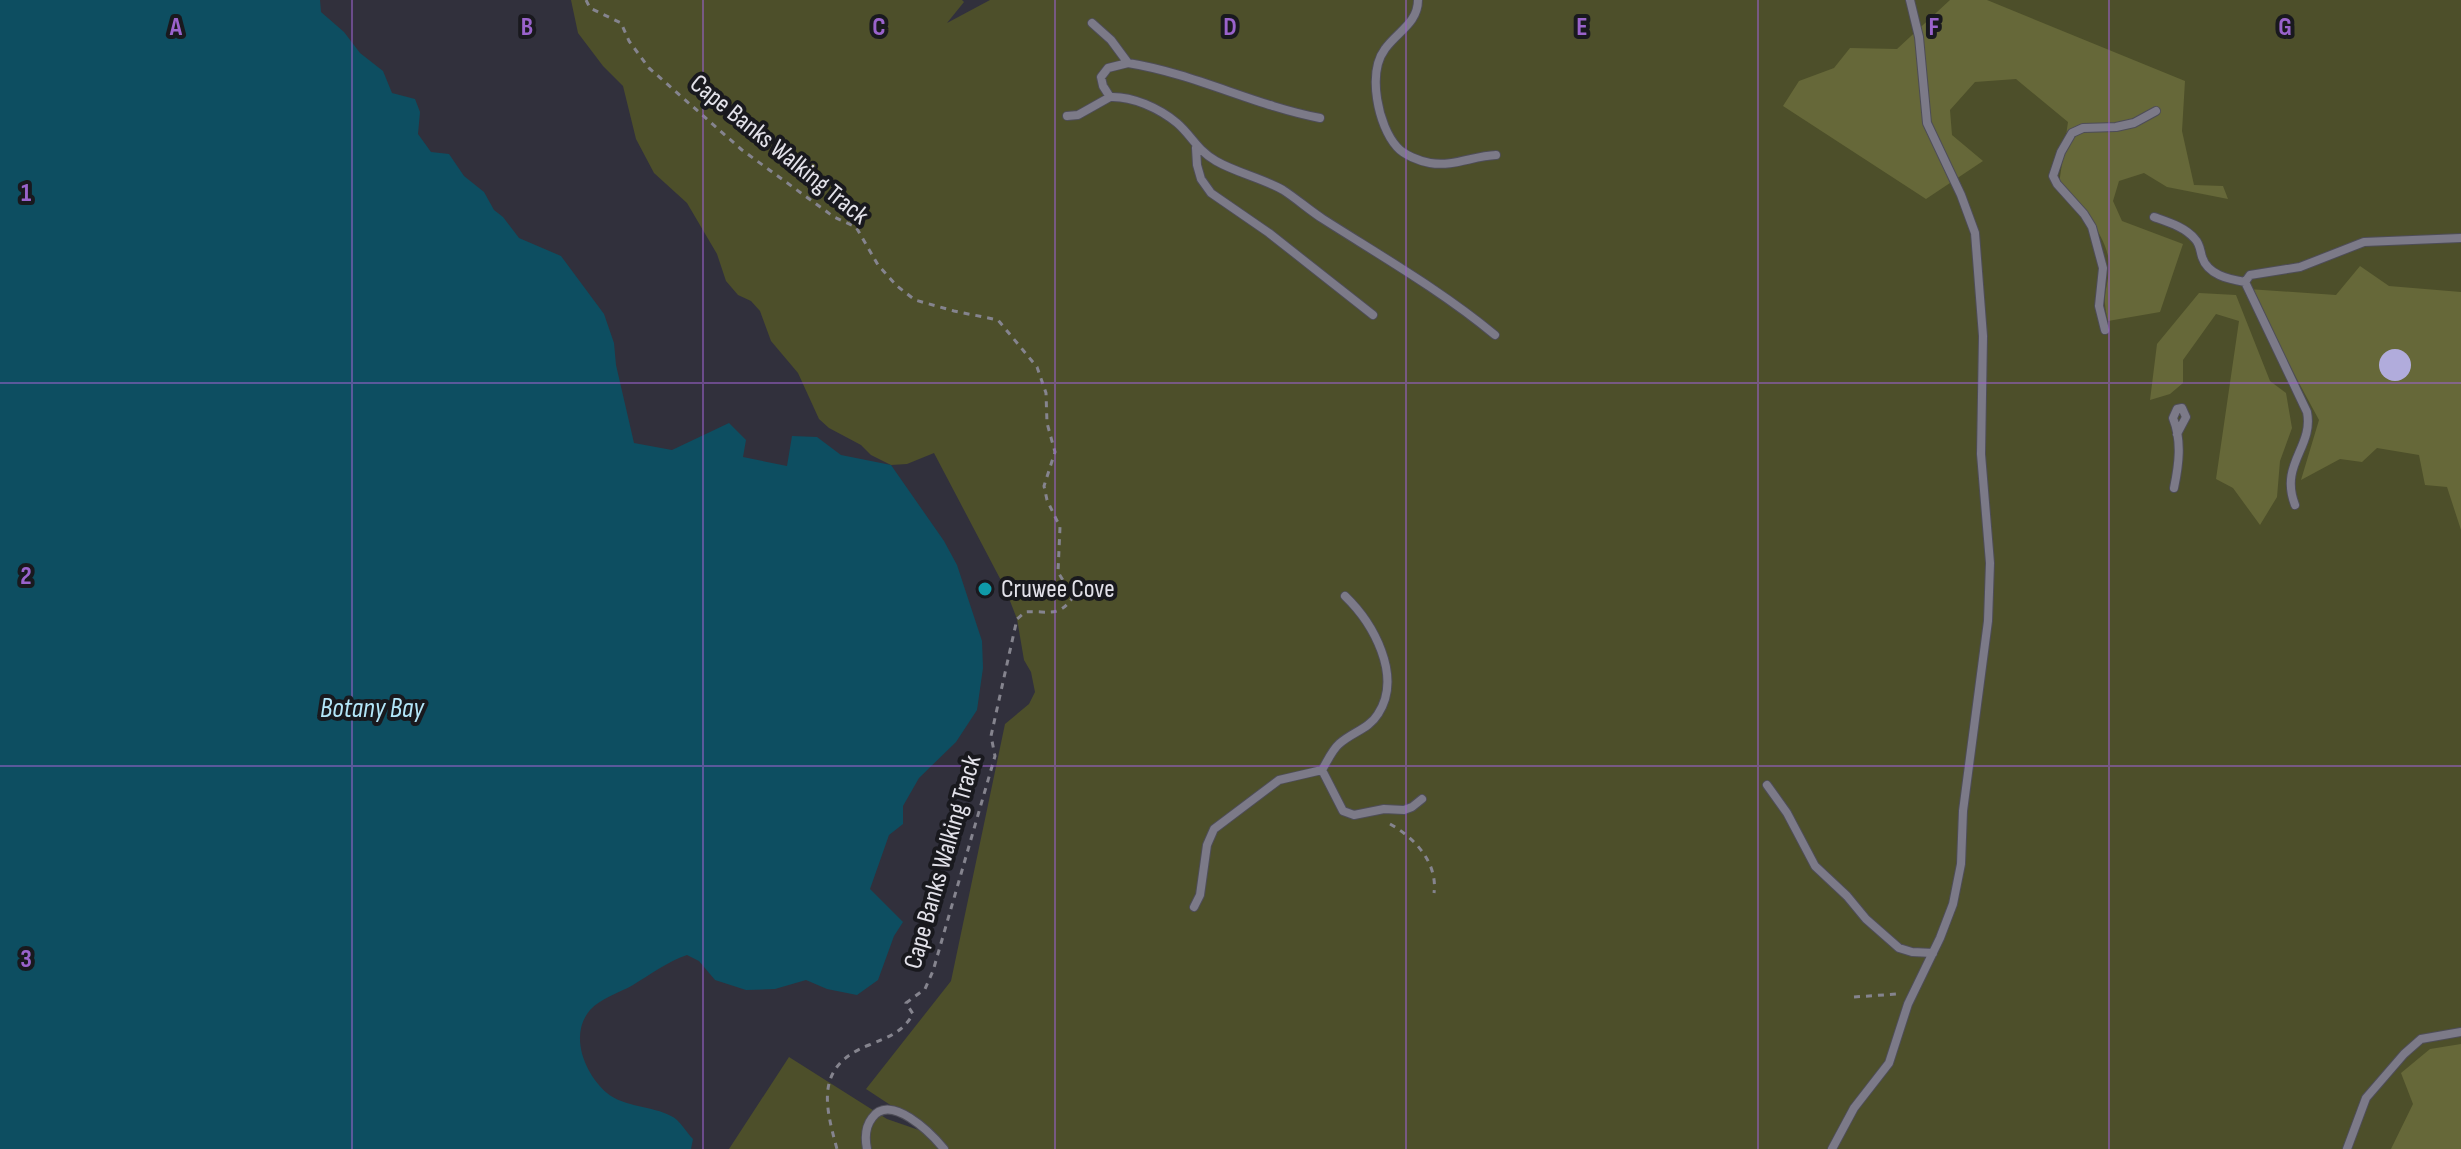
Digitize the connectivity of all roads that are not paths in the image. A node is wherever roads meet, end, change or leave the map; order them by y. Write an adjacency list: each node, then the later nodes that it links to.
1 (1418, 0): 10 (lane)
2 (1910, 0): 25 (lane)
3 (1092, 23): 4 (lane)
4 (1128, 63): 5 (lane); 8 (lane)
5 (1110, 97): 7 (lane); 9 (lane)
6 (2156, 111): 15 (lane)
7 (1067, 116)
8 (1320, 118)
9 (1196, 148): 14 (lane); 16 (lane)
10 (1496, 155)
11 (2154, 217): 13 (lane)
12 (2461, 238): 13 (lane)
13 (2245, 282): 19 (lane)
14 (1373, 315)
15 (2105, 330)
16 (1495, 335)
17 (2177, 434): 18 (lane)
18 (2174, 488)
19 (2295, 505)
20 (1345, 596): 21 (lane)
21 (1322, 770): 23 (lane); 24 (lane)
22 (1767, 785): 25 (lane)
23 (1422, 799)
24 (1194, 907)
25 (1933, 953): 29 (lane)
26 (2461, 1032): 30 (lane)
27 (867, 1149): 28 (lane)
28 (944, 1149)
29 (1832, 1149)
30 (2347, 1149)

